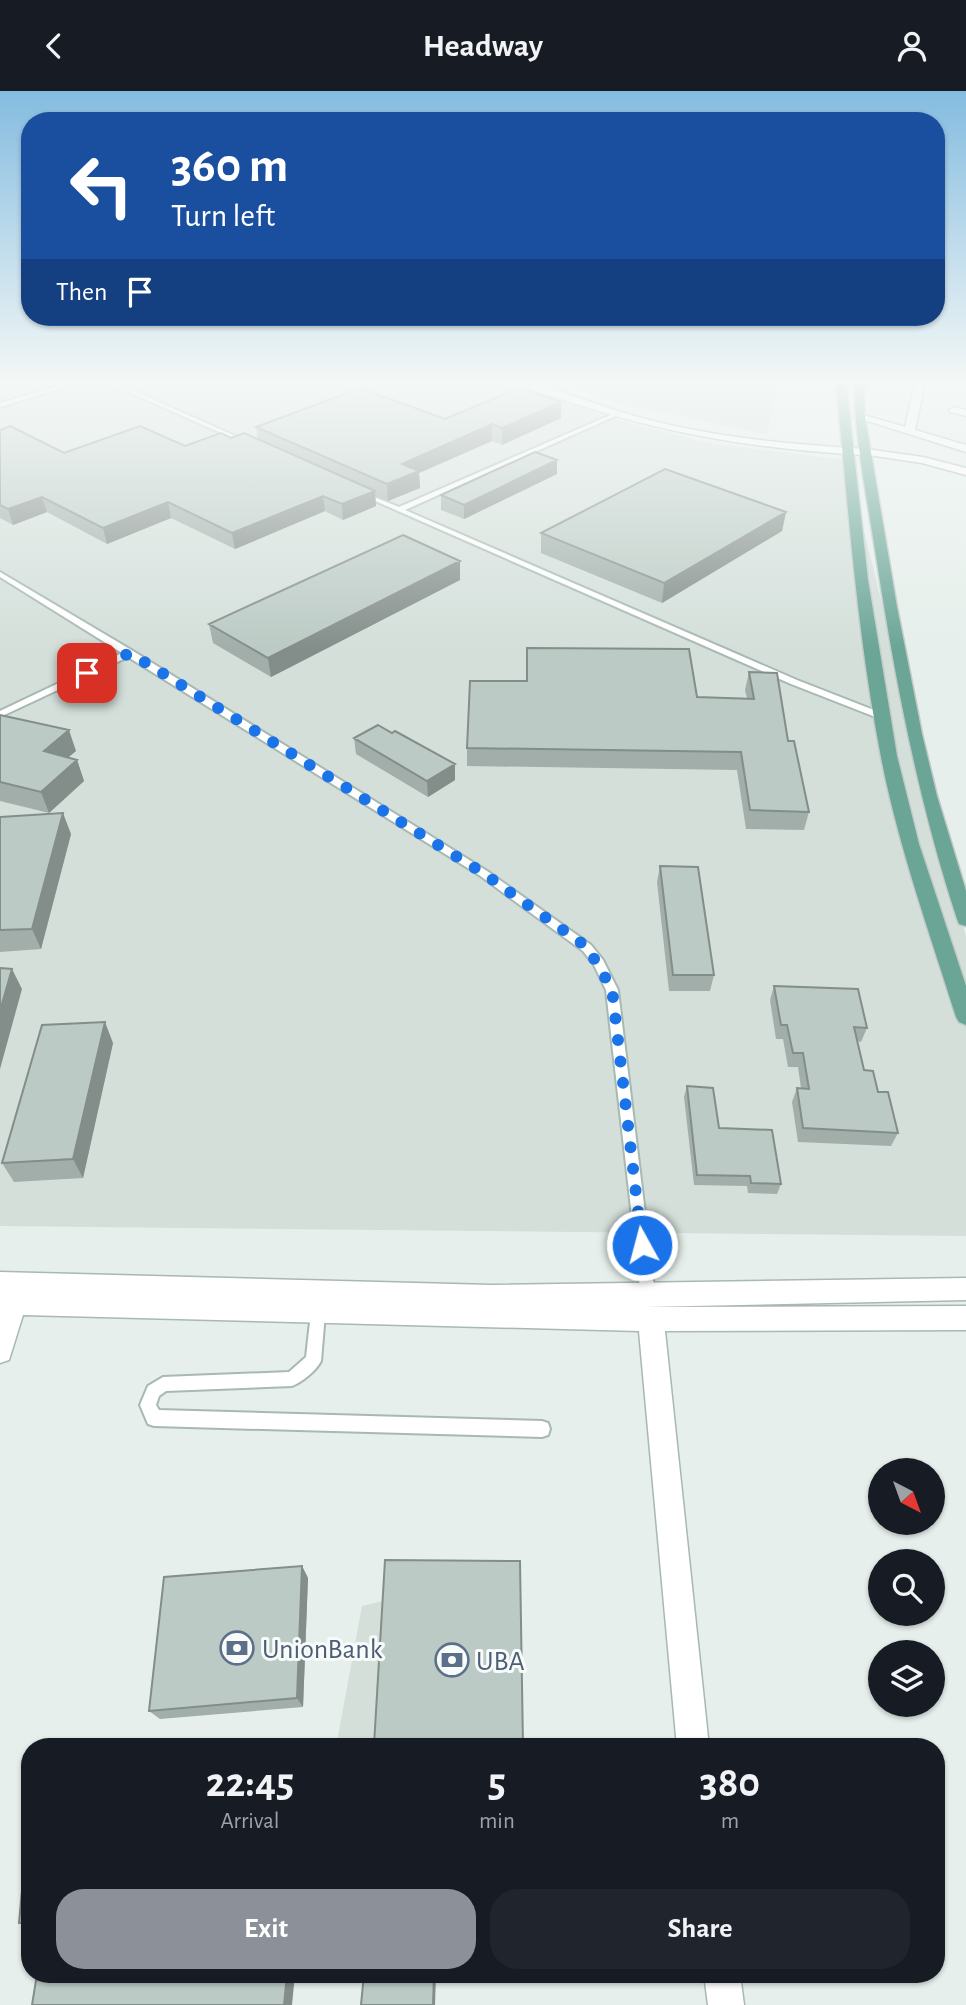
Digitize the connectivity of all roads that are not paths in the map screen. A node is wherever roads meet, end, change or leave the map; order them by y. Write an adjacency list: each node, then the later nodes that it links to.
1 (487, 471): 5 (lane)
2 (851, 471): 9 (main road)
3 (869, 471): 10 (main road)
4 (348, 488): 5 (lane)
5 (399, 510): 9 (lane)
6 (0, 574): 7 (lane)
7 (130, 653): 8 (lane); 14 (lane)
8 (0, 714)
9 (881, 716): 11 (main road)
10 (966, 919)
11 (966, 1017)
12 (966, 1289): 14 (street)
13 (8, 1293): 14 (street); 15 (street); 17 (street)
14 (649, 1307): 15 (street); 16 (street); 19 (street)
15 (318, 1313): 18 (lane)
16 (966, 1318)
17 (0, 1351)
18 (542, 1429)
19 (692, 1738)
20 (723, 1983): 21 (street)
21 (726, 2005)

